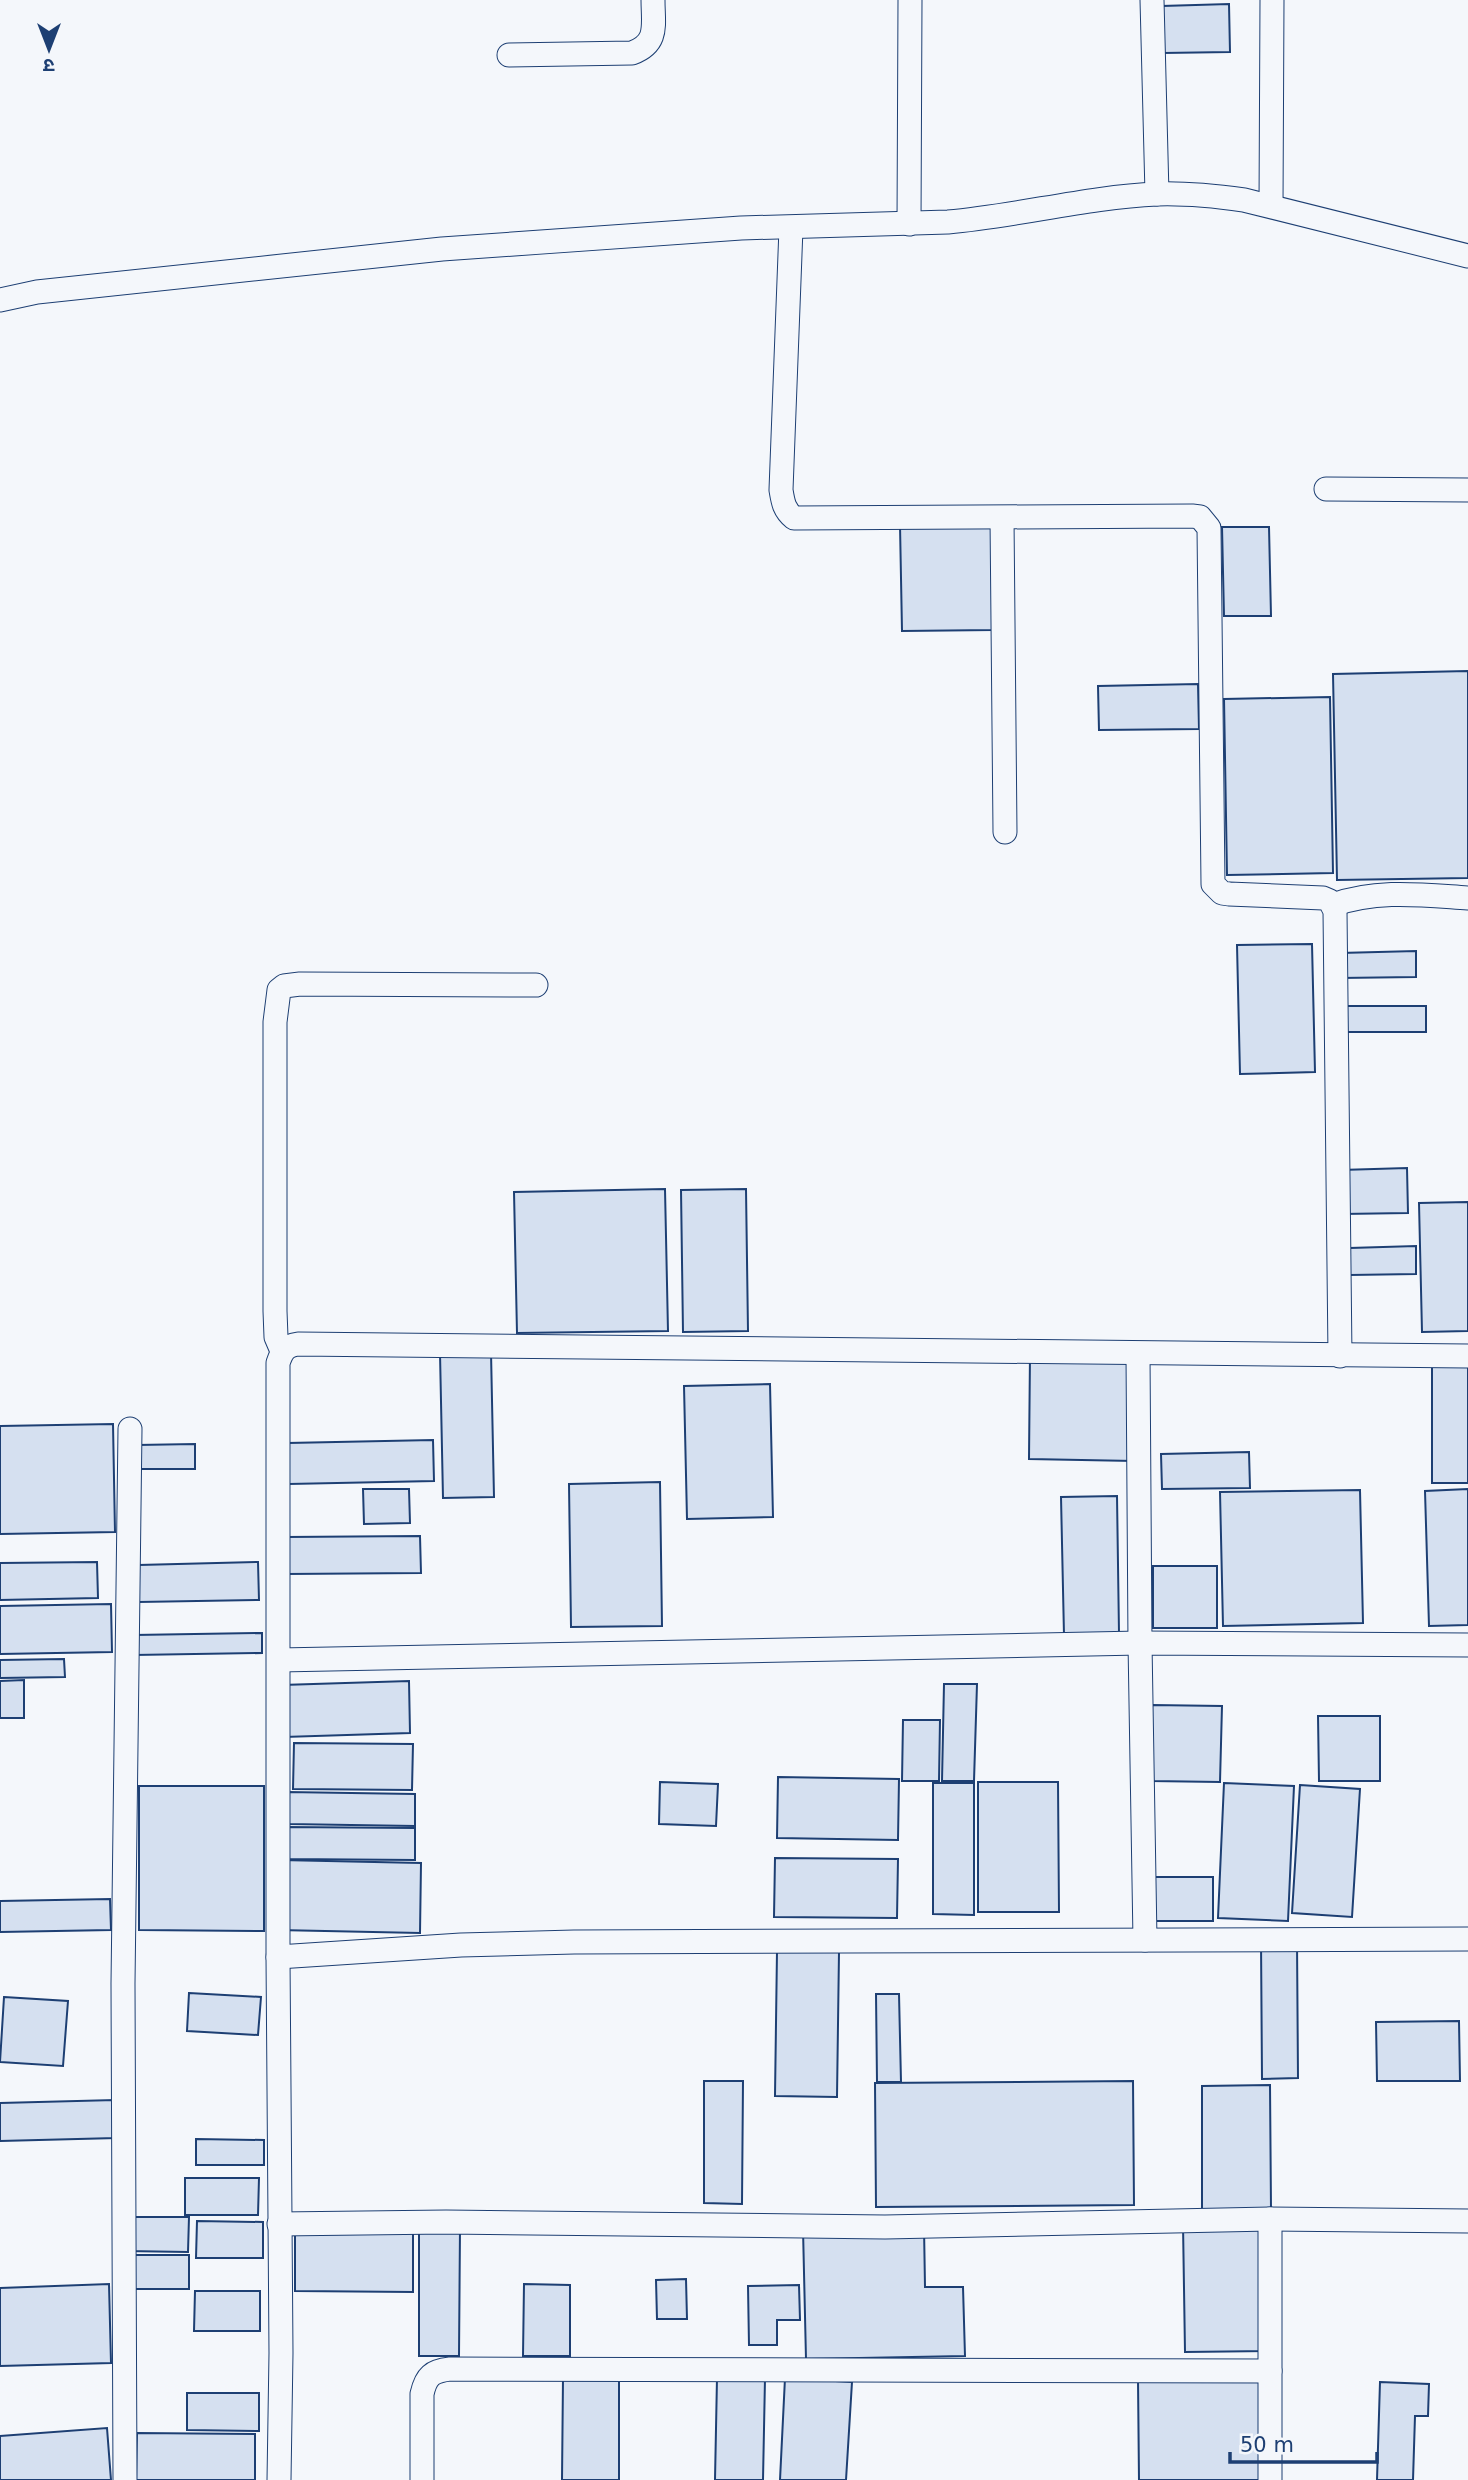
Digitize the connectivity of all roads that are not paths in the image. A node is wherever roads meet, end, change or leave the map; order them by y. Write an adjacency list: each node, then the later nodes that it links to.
1 (653, 0): 5 (street)
2 (909, 0): 8 (street)
3 (1152, 0): 6 (street)
4 (1272, 0): 7 (street)
5 (509, 55)
6 (1157, 194): 7 (street); 8 (street)
7 (1271, 205): 10 (street)
8 (909, 224): 9 (street)
9 (791, 228): 11 (street); 14 (street)
10 (1468, 256)
11 (0, 300)
12 (1326, 489): 13 (street)
13 (1468, 490)
14 (1002, 518): 15 (street); 17 (street)
15 (1005, 832)
16 (1468, 898): 17 (street)
17 (1333, 905): 21 (street)
18 (536, 985): 19 (street)
19 (282, 1351): 20 (street); 26 (street)
20 (1139, 1354): 21 (street); 24 (street)
21 (1340, 1356): 22 (street)
22 (1468, 1356)
23 (131, 1429): 34 (street)
24 (1140, 1643): 25 (street); 26 (street); 28 (street)
25 (1468, 1645)
26 (279, 1660): 29 (street)
27 (1468, 1939): 28 (street)
28 (1145, 1940): 29 (street)
29 (278, 1957): 32 (street)
30 (1270, 2219): 31 (street); 32 (street); 33 (street)
31 (1468, 2221)
32 (279, 2224): 35 (street)
33 (1270, 2371): 36 (street); 37 (street)
34 (125, 2480)
35 (279, 2480)
36 (422, 2480)
37 (1270, 2480)

